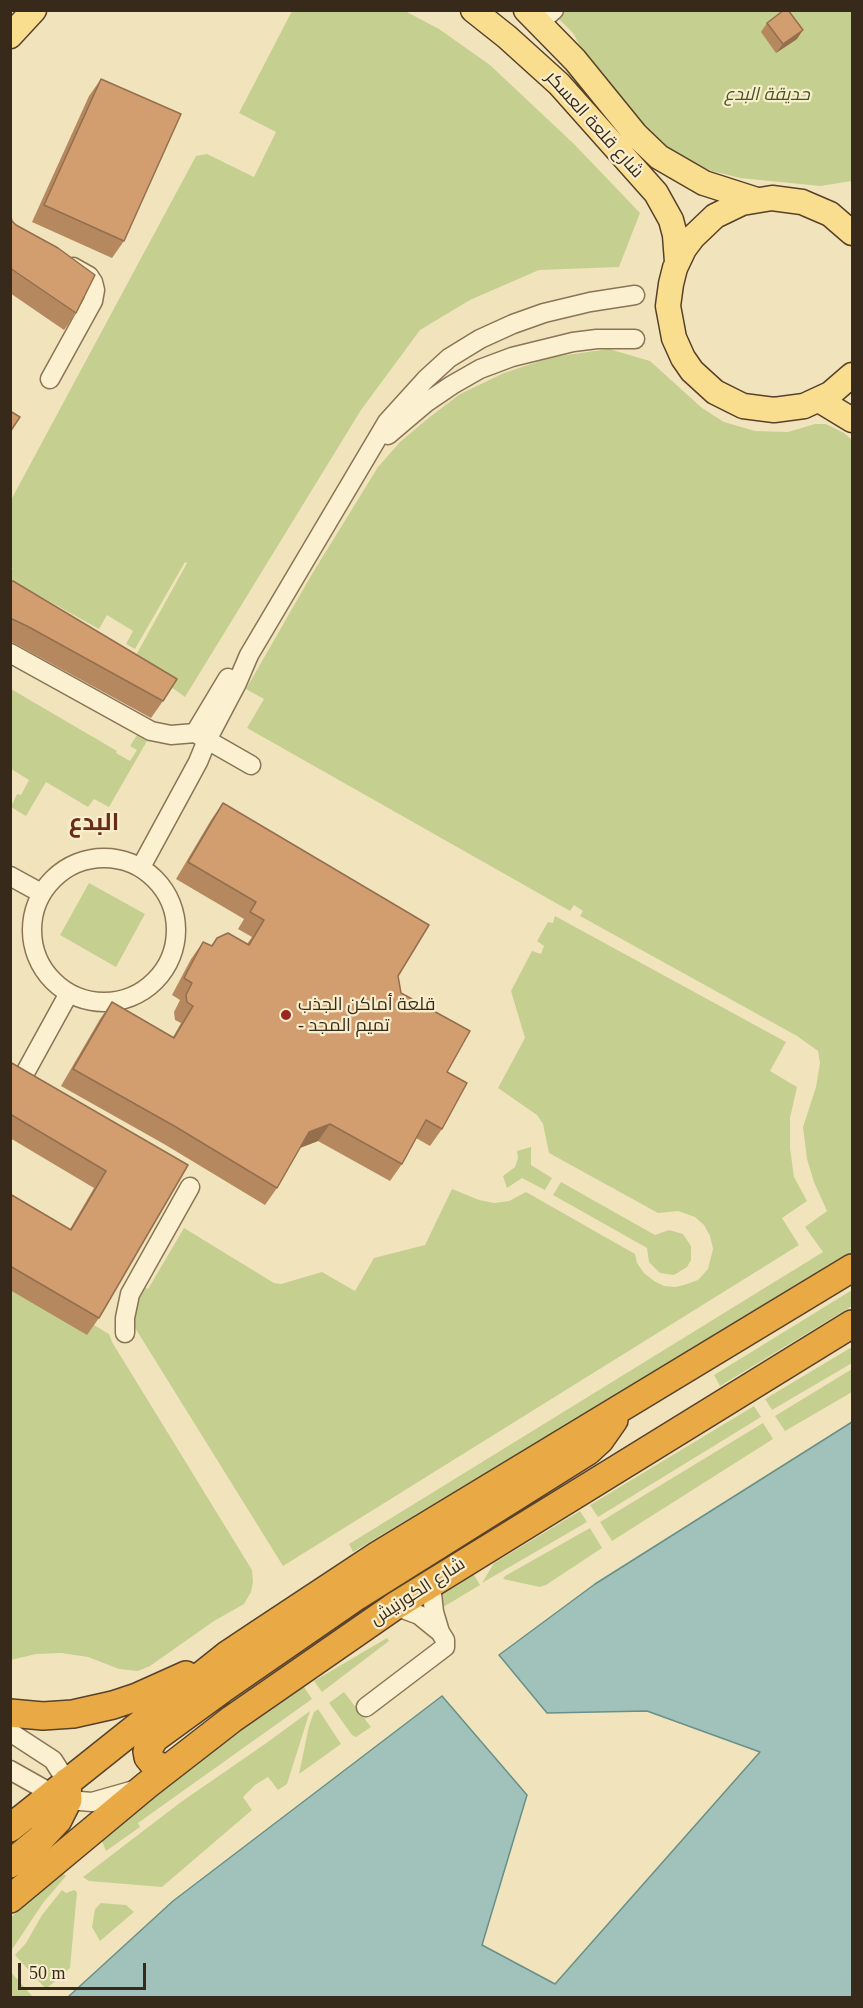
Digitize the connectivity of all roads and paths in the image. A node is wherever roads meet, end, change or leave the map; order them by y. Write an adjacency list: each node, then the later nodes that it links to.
1 (34, 10): 4 (main road)
2 (473, 10): 9 (main road, شارع قلعة العسكر)
3 (540, 15): 5 (main road, شارع قلعة العسكر)
4 (10, 36)
5 (757, 200): 6 (main road); 9 (main road)
6 (841, 210): 7 (main road)
7 (852, 232)
8 (61, 261): 13 (street)
9 (677, 262): 14 (main road)
10 (635, 295): 16 (street)
11 (635, 339): 16 (street)
12 (852, 375): 14 (main road)
13 (50, 379)
14 (819, 400): 15 (main road)
15 (852, 420)
16 (369, 453): 18 (street)
17 (10, 653): 18 (street)
18 (201, 736): 19 (street); 20 (street)
19 (251, 765)
20 (141, 867): 22 (street); 23 (street)
21 (10, 876): 22 (street)
22 (41, 893): 23 (street)
23 (69, 993): 24 (street)
24 (25, 1073)
25 (190, 1187): 28 (street)
26 (852, 1268): 29 (highway)
27 (852, 1324): 30 (highway, شارع الكورنيش)
28 (125, 1333)
29 (624, 1407): 33 (highway); 38 (highway)
30 (433, 1581): 31 (highway, شارع الكورنيش); 32 (street)
31 (395, 1606): 32 (street); 38 (highway, شارع الكورنيش)
32 (440, 1632): 34 (street)
33 (227, 1655): 35 (highway); 39 (highway)
34 (366, 1707)
35 (10, 1713)
36 (10, 1732): 39 (street)
37 (10, 1770): 39 (street)
38 (156, 1777): 39 (street); 42 (highway, شارع الكورنيش)
39 (62, 1792): 40 (highway); 41 (highway)
40 (10, 1828)
41 (10, 1864)
42 (10, 1899)

